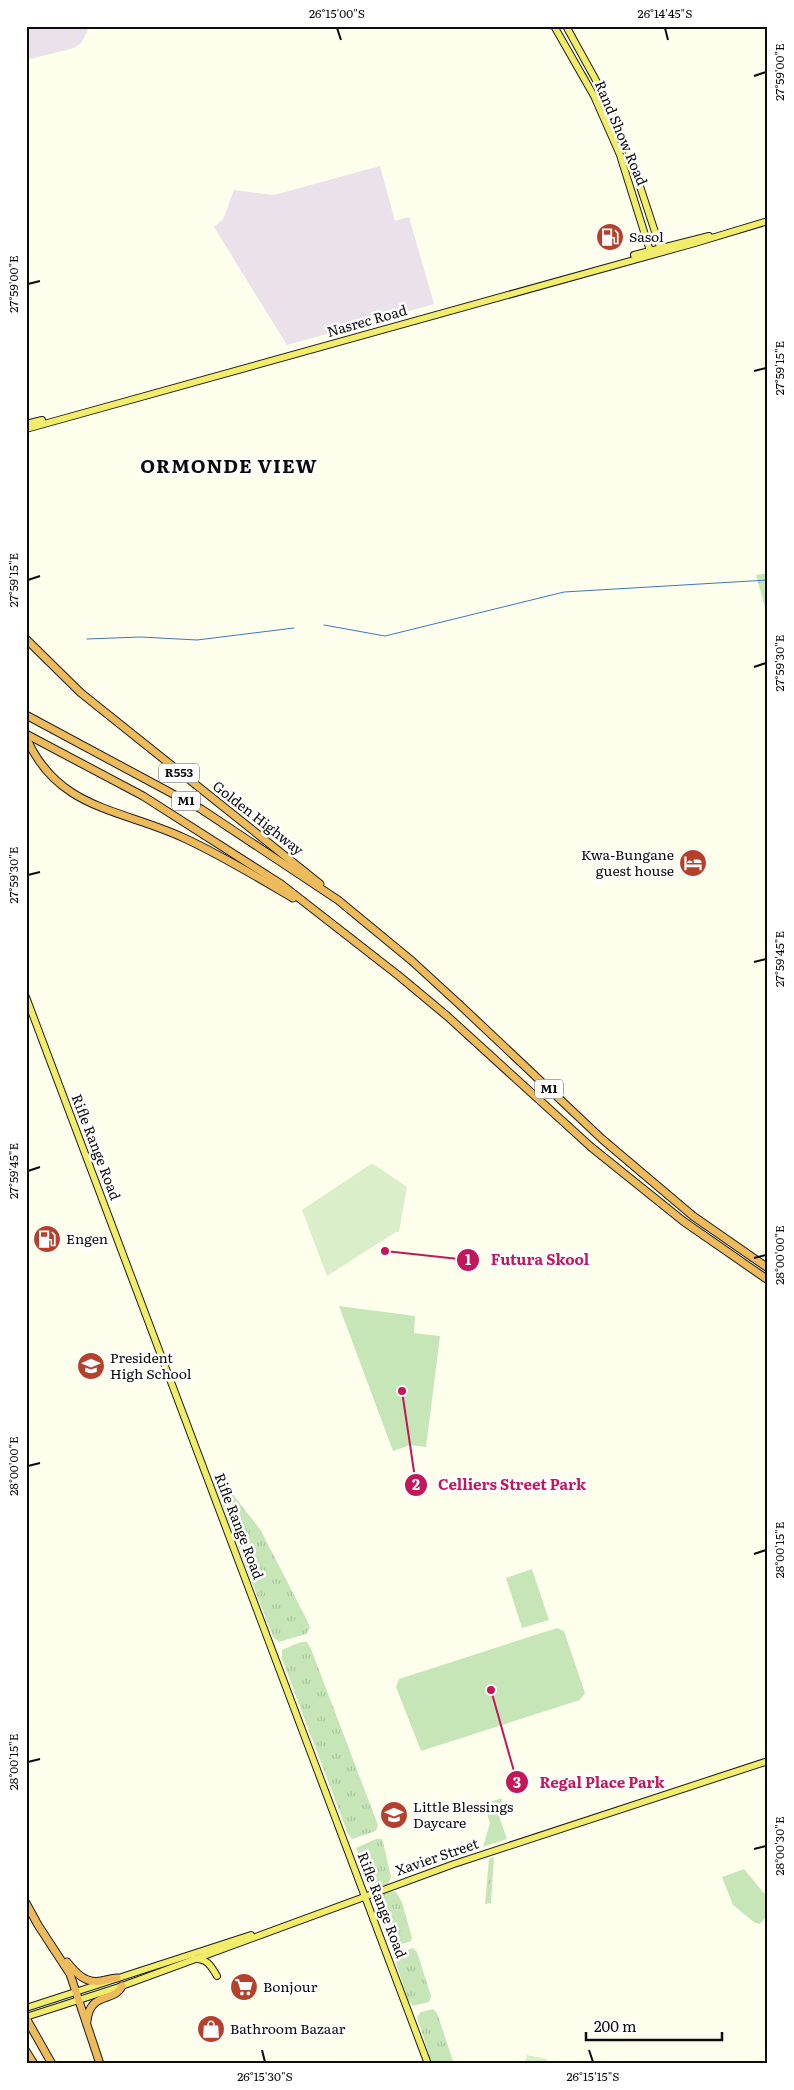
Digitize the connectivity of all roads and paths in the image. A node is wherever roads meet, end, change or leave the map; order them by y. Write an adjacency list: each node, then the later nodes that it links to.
1 (554, 26): 5 (main road, Rand Show Road)
2 (566, 26): 4 (main road, Rand Show Road)
3 (768, 221): 4 (main road, Nasrec Road)
4 (661, 250): 5 (main road, Nasrec Road)
5 (650, 252): 6 (main road, Nasrec Road); 7 (main road, Nasrec Road)
6 (26, 424)
7 (26, 429)
8 (27, 640): 11 (highway, Golden Highway / R553)
9 (26, 715): 11 (highway, M1)
10 (26, 736): 12 (highway, M1); 12 (highway)
11 (338, 900): 14 (highway, M1)
12 (322, 914): 15 (highway, M1)
13 (26, 997): 17 (main road, Rifle Range Road)
14 (768, 1268)
15 (768, 1280)
16 (768, 1761): 17 (main road, Xavier Street)
17 (365, 1896): 19 (main road, Xavier Street); 34 (main road, Rifle Range Road)
18 (26, 1904): 20 (highway)
19 (287, 1926): 21 (main road, Xavier Street); 23 (main road, Xavier Street)
20 (45, 1937): 23 (highway); 25 (highway)
21 (190, 1960): 22 (main road); 24 (main road, Xavier Street)
22 (217, 1976)
23 (117, 1978): 25 (main road, Xavier Street)
24 (122, 1986): 26 (main road, Xavier Street); 29 (highway)
25 (76, 1992): 26 (highway); 27 (main road, Xavier Street)
26 (79, 2000): 28 (main road, Xavier Street); 29 (highway)
27 (26, 2008)
28 (26, 2018): 32 (highway)
29 (87, 2025): 33 (highway)
30 (26, 2051): 31 (highway)
31 (34, 2064)
32 (52, 2064)
33 (100, 2064)
34 (428, 2064)

